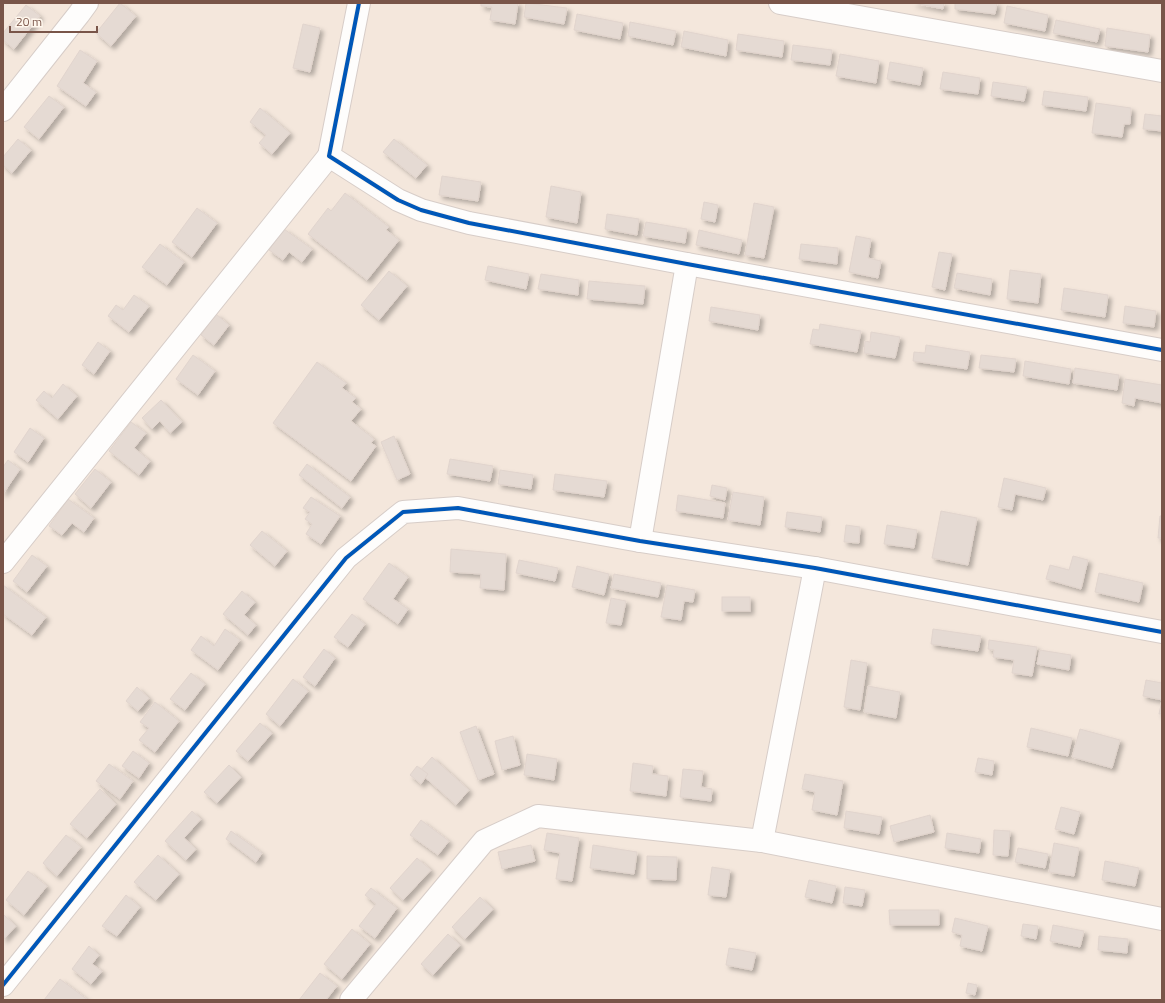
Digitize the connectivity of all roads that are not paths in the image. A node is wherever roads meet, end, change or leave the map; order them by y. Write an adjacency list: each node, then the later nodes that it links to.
1 (86, 3): 5 (street)
2 (359, 3): 6 (street)
3 (780, 3): 4 (street)
4 (1162, 71)
5 (3, 110)
6 (329, 156): 7 (street); 10 (street)
7 (687, 264): 8 (street); 9 (street)
8 (1162, 350)
9 (640, 541): 11 (street); 15 (street)
10 (3, 562)
11 (815, 568): 12 (street); 13 (street)
12 (1162, 632)
13 (762, 841): 14 (street); 16 (street)
14 (1162, 919)
15 (3, 985)
16 (351, 1000)

